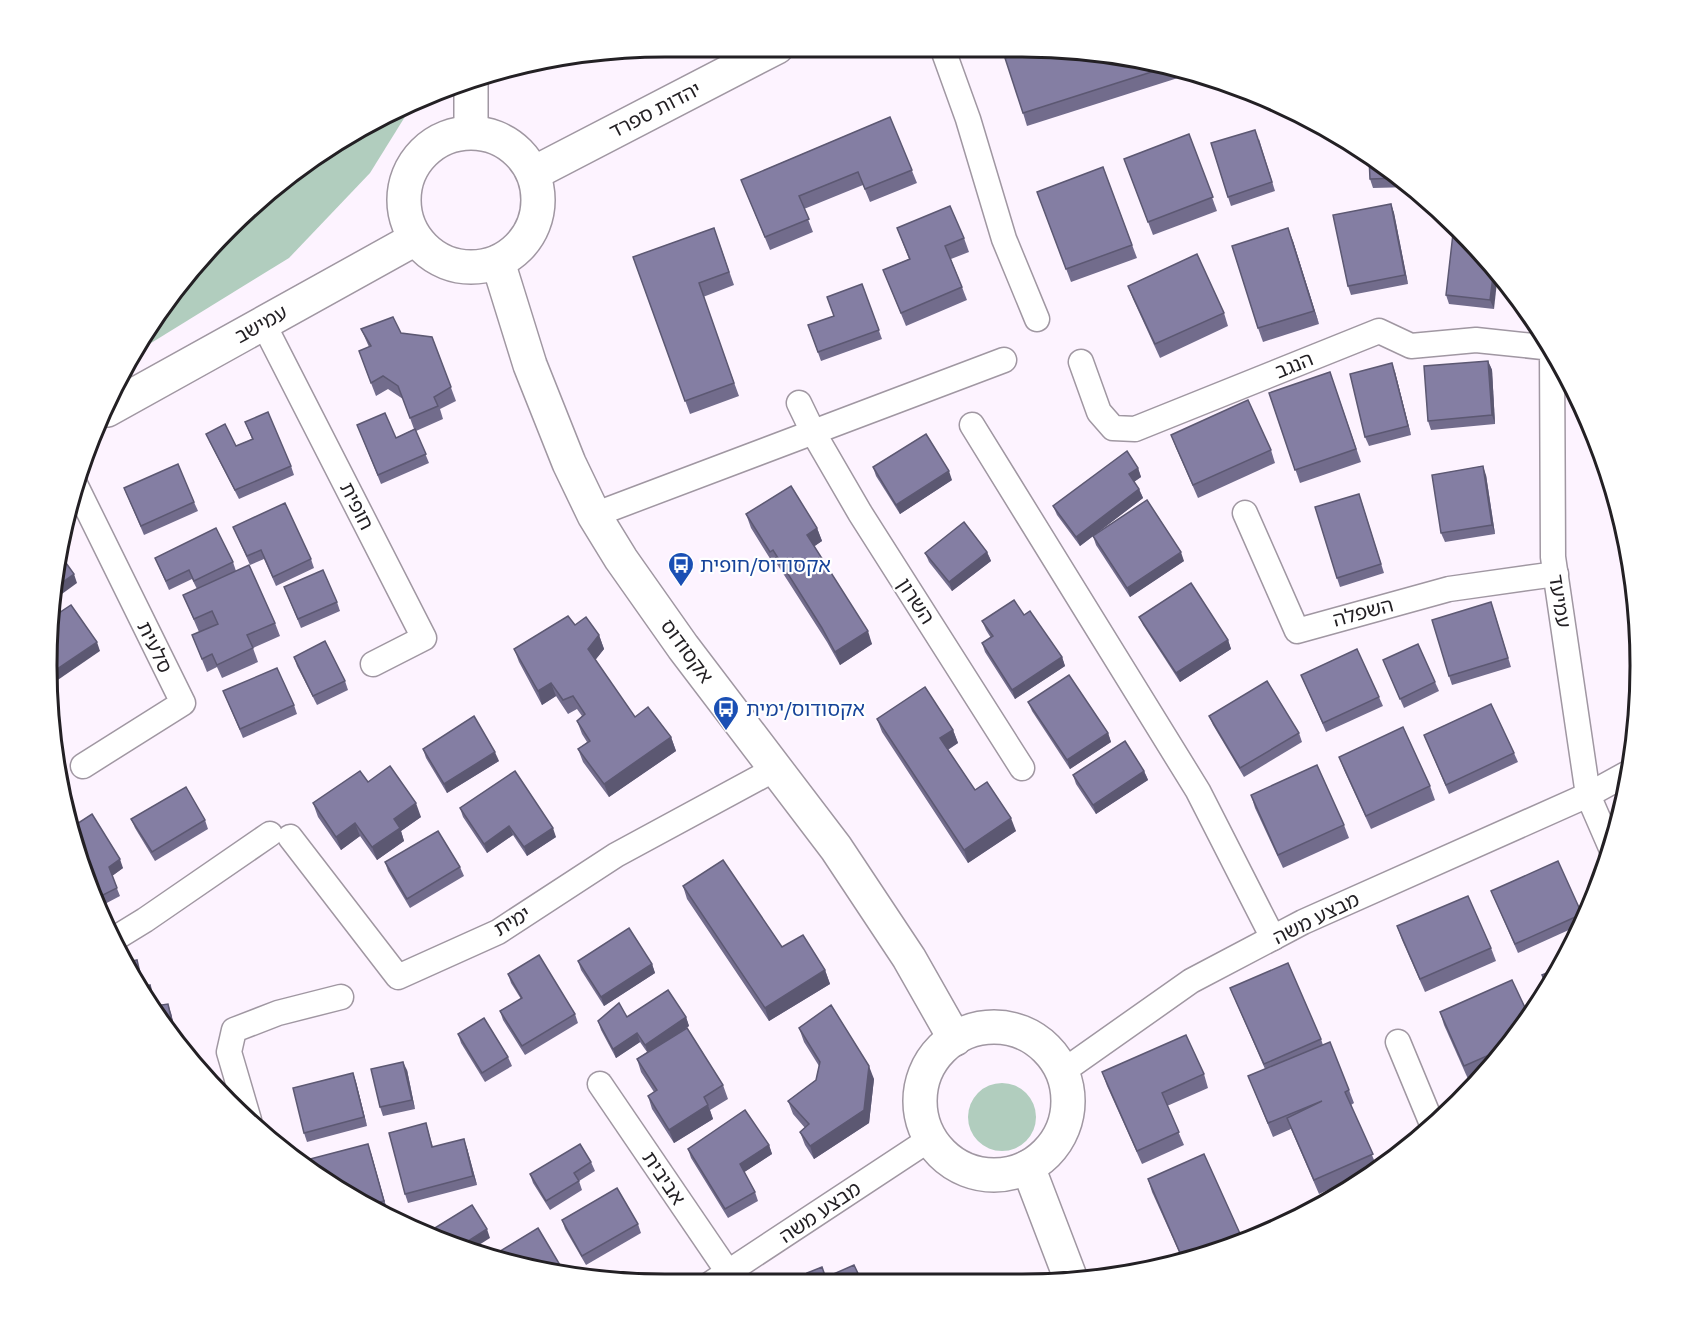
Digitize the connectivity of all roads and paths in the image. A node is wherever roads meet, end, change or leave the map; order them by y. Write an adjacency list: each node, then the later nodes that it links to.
1 (758, 57): 5 (street, יהדות ספרד)
2 (946, 57): 8 (street)
3 (471, 89): 4 (street)
4 (471, 132): 5 (street); 6 (street)
5 (534, 173): 7 (street)
6 (415, 238): 7 (street); 9 (street, עמישב)
7 (498, 262): 20 (street, אקסודוס)
8 (1037, 319)
9 (263, 322): 15 (street, עמישב); 22 (street, חופית)
10 (1539, 347): 12 (street, הנגב)
11 (1004, 360): 17 (street)
12 (1082, 362)
13 (1551, 367): 21 (street, עמיעד)
14 (799, 403): 17 (street, השרון)
15 (116, 405)
16 (972, 425): 30 (street)
17 (813, 432): 20 (street); 24 (street, השרון)
18 (81, 498): 23 (street, סלעית)
19 (1245, 513): 21 (street, השפלה)
20 (594, 515): 25 (street, אקסודוס)
21 (1556, 574): 27 (street, עמיעד)
22 (373, 664)
23 (83, 766)
24 (1022, 768)
25 (775, 769): 29 (street, ימית); 32 (street, אקסודוס)
26 (1619, 778): 27 (street, מבצע משה)
27 (1588, 795): 28 (street, עמיעד); 30 (street, מבצע משה)
28 (1605, 835)
29 (120, 935)
30 (1273, 938): 34 (street, מבצע משה)
31 (341, 997): 36 (street)
32 (955, 1039): 34 (street); 38 (street)
33 (1398, 1042): 37 (street)
34 (1062, 1072): 39 (street)
35 (600, 1084): 41 (street, אביבית)
36 (245, 1105)
37 (1429, 1117)
38 (930, 1139): 39 (street); 42 (street, מבצע משה)
39 (1028, 1167): 40 (street)
40 (1068, 1272)
41 (717, 1274)
42 (725, 1274)

